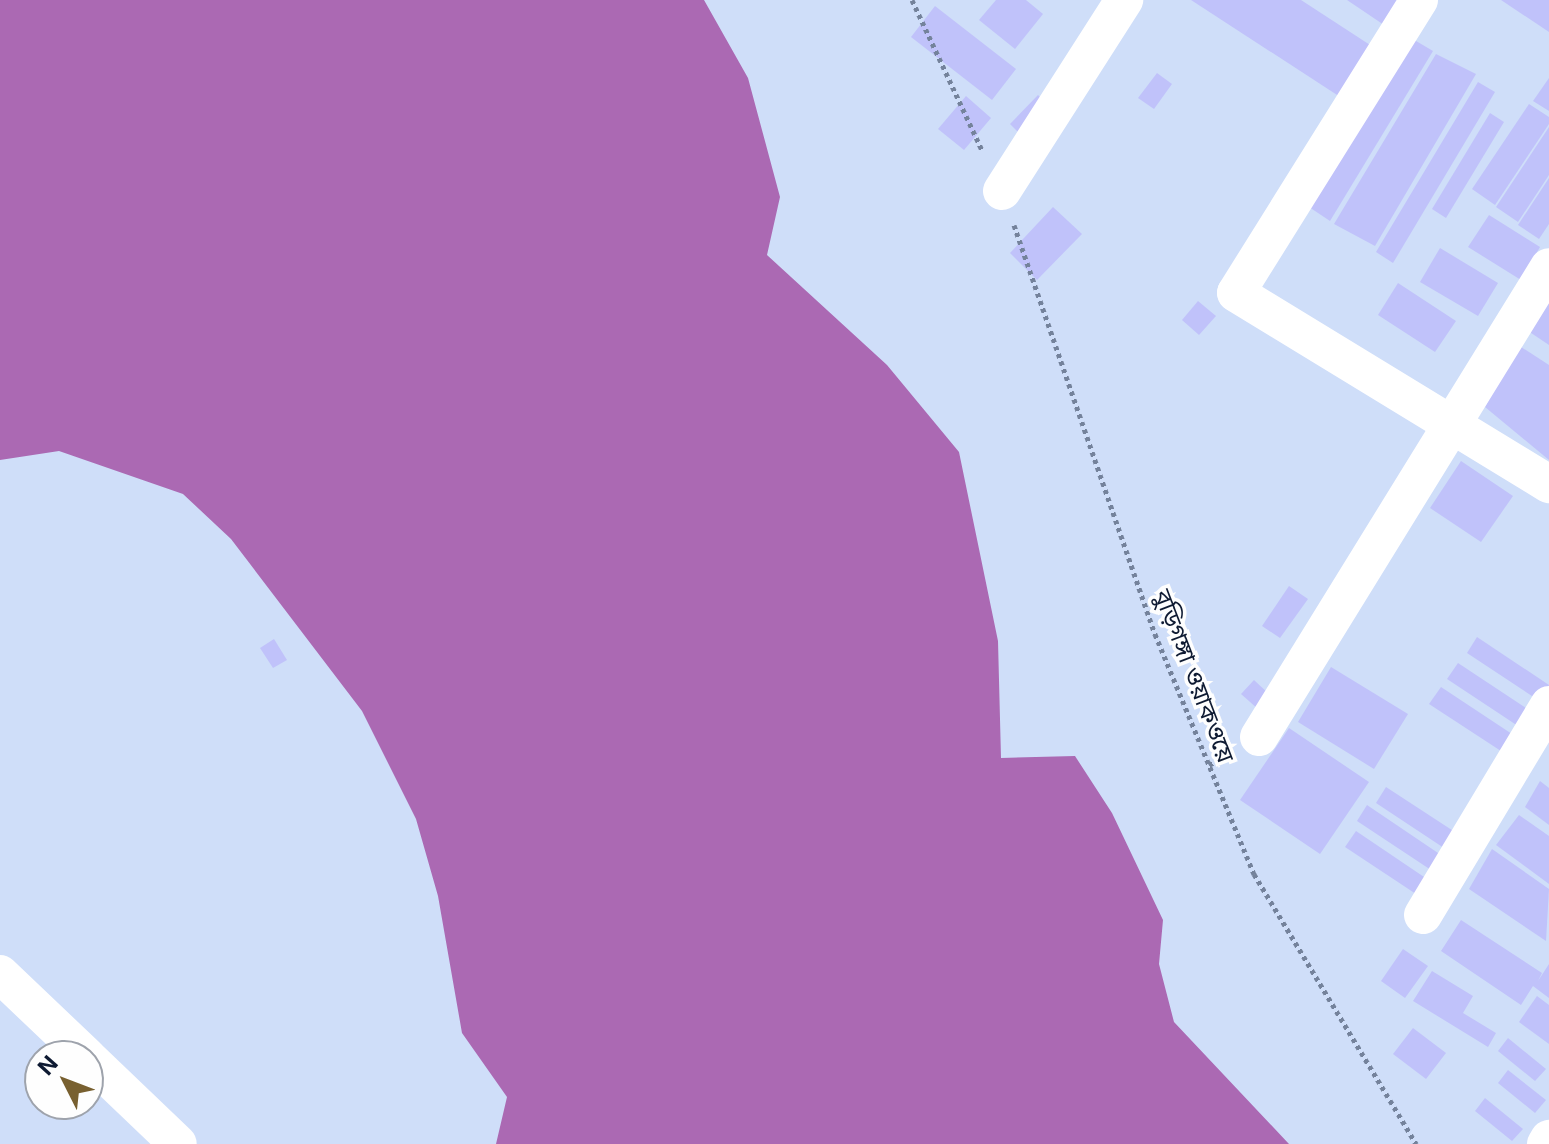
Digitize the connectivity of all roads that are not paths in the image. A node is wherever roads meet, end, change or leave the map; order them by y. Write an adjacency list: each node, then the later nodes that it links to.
1 (1124, 0): 3 (street)
2 (1419, 0): 5 (street)
3 (1002, 191)
4 (1549, 267): 5 (street)
5 (1451, 424): 6 (street); 8 (street)
6 (1549, 484)
7 (1549, 705): 9 (street)
8 (1259, 737)
9 (1423, 915)
10 (0, 974): 11 (street)
11 (69, 1040)
12 (104, 1073): 14 (street)
13 (1549, 1139): 15 (street)
14 (178, 1144)
15 (1546, 1144)

